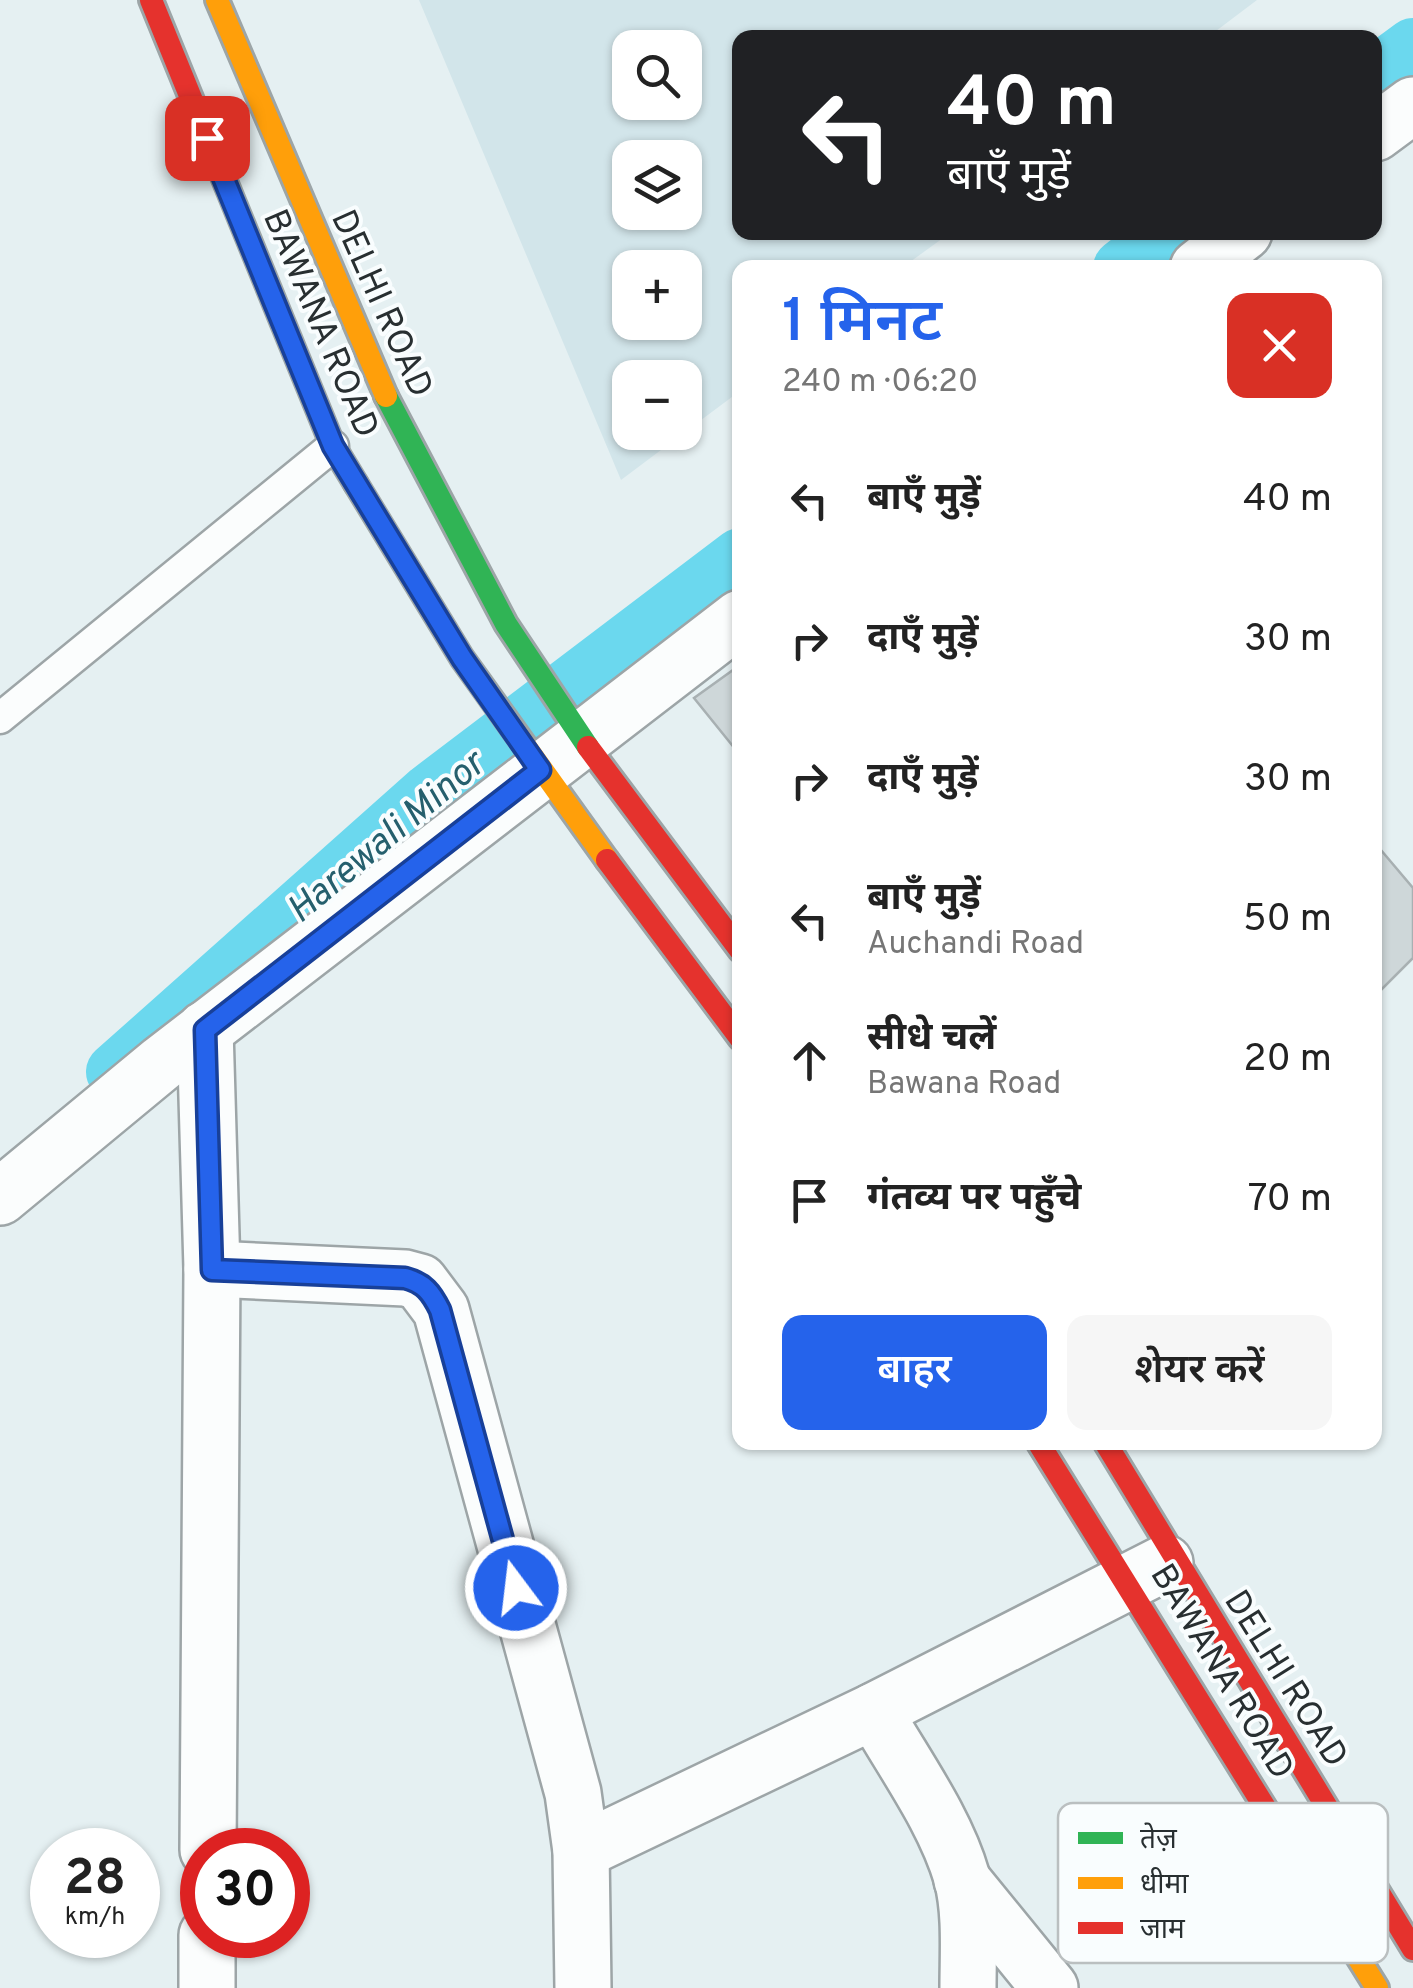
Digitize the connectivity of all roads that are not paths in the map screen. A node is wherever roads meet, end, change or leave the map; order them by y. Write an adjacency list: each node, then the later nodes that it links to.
1 (152, 0): 7 (main road, BAWANA ROAD)
2 (218, 0): 10 (main road, DELHI ROAD)
3 (1413, 105): 4 (street)
4 (1382, 129)
5 (1234, 240): 6 (street)
6 (1208, 260)
7 (333, 446): 9 (lane); 11 (main road, BAWANA ROAD)
8 (732, 623): 10 (street)
9 (0, 718)
10 (574, 724): 11 (street); 12 (main road)
11 (530, 757): 13 (main road); 14 (street)
12 (732, 939)
13 (732, 1027)
14 (205, 1030): 15 (street); 16 (street)
15 (0, 1198)
16 (212, 1270): 23 (street); 24 (street)
17 (1045, 1450): 19 (main road, BAWANA ROAD)
18 (1107, 1450): 19 (main road, DELHI ROAD)
19 (1151, 1571): 20 (street); 21 (main road, BAWANA ROAD); 22 (main road, DELHI ROAD)
20 (874, 1711): 24 (street); 25 (street)
21 (1277, 1803)
22 (1312, 1803)
23 (208, 1828)
24 (581, 1852): 31 (street)
25 (962, 1880): 32 (street); 33 (street)
26 (1388, 1913): 27 (main road, DELHI ROAD)
27 (1413, 1949)
28 (207, 1958): 30 (street)
29 (1363, 1963): 34 (main road, BAWANA ROAD)
30 (207, 1988)
31 (583, 1988)
32 (968, 1988)
33 (1050, 1988)
34 (1377, 1988)

